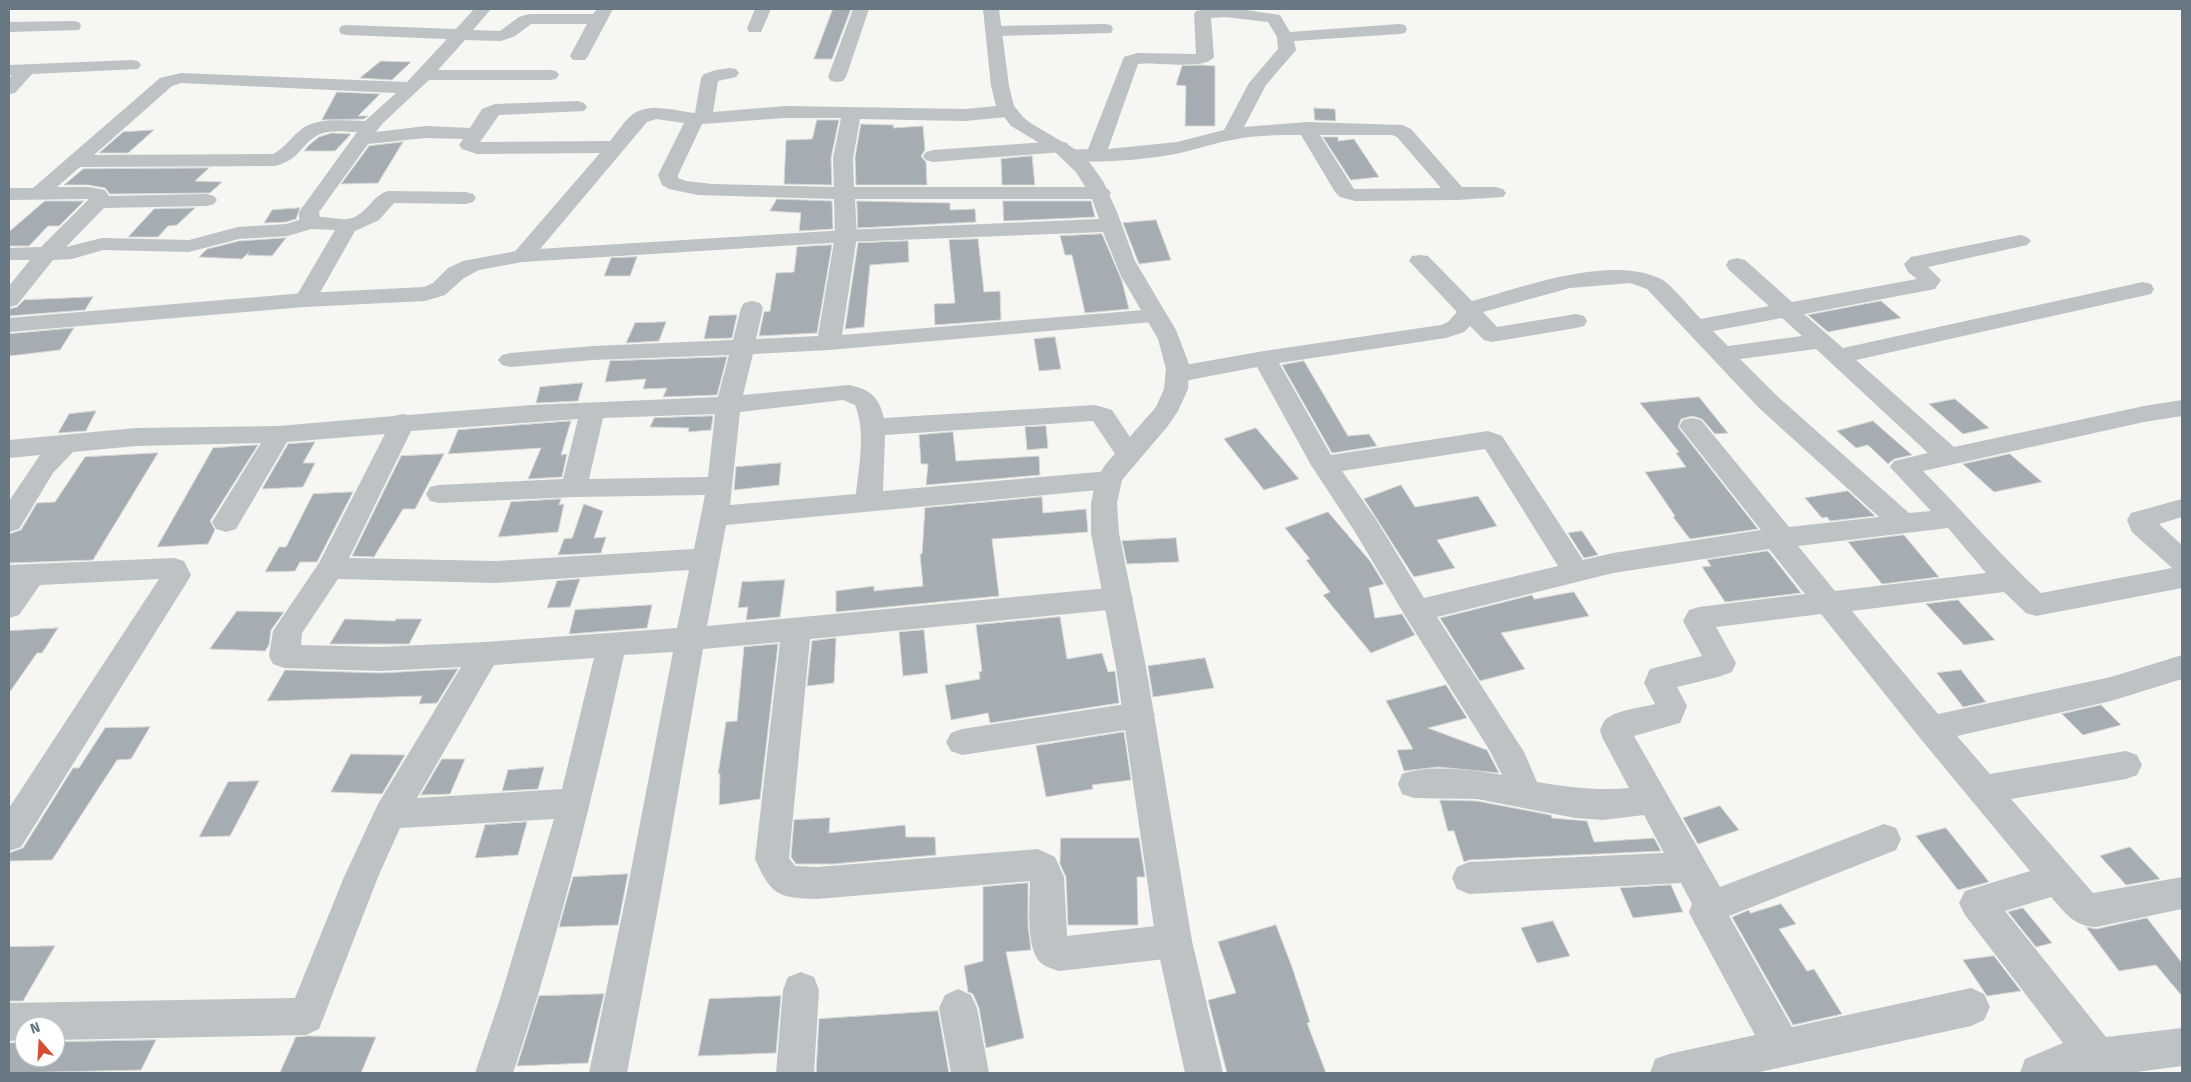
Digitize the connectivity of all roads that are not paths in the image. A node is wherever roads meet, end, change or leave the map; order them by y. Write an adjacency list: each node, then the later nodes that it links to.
1 (76, 9): 8 (street)
2 (483, 9): 15 (street)
3 (763, 9): 11 (street)
4 (860, 9): 23 (street)
5 (1225, 11): 16 (street); 35 (street)
6 (602, 14): 15 (street); 17 (street)
7 (993, 20): 12 (street); 27 (street)
8 (55, 26): 9 (street); 10 (street)
9 (73, 26)
10 (9, 27)
11 (755, 28)
12 (1105, 29)
13 (1399, 29): 16 (street)
14 (347, 30): 15 (street)
15 (460, 36): 24 (street)
16 (1285, 37): 33 (street)
17 (579, 56)
18 (132, 65): 19 (street)
19 (27, 69): 20 (street); 25 (street)
20 (9, 70)
21 (730, 74): 29 (street)
22 (550, 75): 24 (street)
23 (837, 77)
24 (418, 81): 31 (street); 37 (street)
25 (9, 89)
26 (578, 107): 32 (street)
27 (1007, 111): 28 (street); 35 (street)
28 (851, 114): 29 (street); 43 (street)
29 (699, 118): 34 (street); 43 (street)
30 (1306, 128): 33 (street); 42 (street); 42 (street)
31 (365, 133): 32 (street); 37 (street); 47 (street)
32 (475, 134): 34 (street)
33 (1231, 134): 35 (street)
34 (615, 146): 54 (street)
35 (1076, 152): 36 (street); 41 (street)
36 (933, 156)
37 (76, 161): 38 (street)
38 (40, 192): 40 (street); 46 (street)
39 (1496, 193): 42 (street)
40 (9, 194)
41 (1101, 194): 43 (street); 48 (street)
42 (1456, 194)
43 (844, 195): 50 (street)
44 (466, 198): 49 (street)
45 (207, 200): 46 (street)
46 (99, 202): 52 (street)
47 (310, 223): 49 (street); 52 (street)
48 (1112, 225): 50 (street); 63 (street)
49 (345, 228): 59 (street)
50 (846, 236): 54 (street); 67 (street)
51 (2020, 241): 61 (street)
52 (48, 253): 53 (street); 58 (street)
53 (9, 254)
54 (522, 256): 59 (street)
55 (1420, 261): 62 (street)
56 (1737, 265): 61 (street)
57 (2143, 288): 69 (street)
58 (9, 300)
59 (305, 300): 65 (street)
60 (752, 308): 68 (street)
61 (1790, 310): 66 (street); 69 (street)
62 (1469, 313): 64 (street); 66 (street); 71 (street)
63 (1156, 316): 67 (street); 73 (street)
64 (1576, 321)
65 (9, 325)
66 (1696, 327): 70 (street)
67 (829, 343): 68 (street)
68 (742, 348): 72 (street); 74 (street)
69 (1831, 348): 70 (street); 84 (street)
70 (1722, 354): 96 (street)
71 (1264, 358): 73 (street); 85 (street)
72 (510, 360)
73 (1179, 374): 83 (street)
74 (728, 405): 76 (street); 79 (street); 87 (street)
75 (2182, 408): 84 (street)
76 (592, 412): 77 (street); 88 (street)
77 (403, 422): 80 (street); 100 (street)
78 (1692, 426): 97 (street)
79 (872, 427): 83 (street); 90 (street)
80 (279, 434): 81 (street); 95 (street)
81 (64, 444): 82 (street); 94 (street)
82 (9, 449)
83 (1128, 454): 86 (street)
84 (1948, 456): 93 (street)
85 (1324, 465): 101 (street); 108 (street)
86 (1109, 480): 90 (street); 105 (street)
87 (720, 486): 88 (street); 92 (street)
88 (574, 488): 89 (street)
89 (439, 494)
90 (869, 502): 92 (street)
91 (2182, 508): 99 (street)
92 (715, 516): 98 (street)
93 (1954, 518): 96 (street); 104 (street)
94 (9, 522)
95 (226, 522)
96 (1904, 524): 97 (street)
97 (1779, 537): 101 (street); 106 (street)
98 (707, 559): 100 (street); 110 (street)
99 (2182, 561)
100 (330, 568): 112 (street)
101 (1576, 571): 108 (street)
102 (21, 575): 107 (street); 124 (street)
103 (2182, 577): 104 (street)
104 (2010, 580): 106 (street)
105 (1118, 598): 109 (street); 114 (street)
106 (1830, 603): 115 (street); 121 (street)
107 (9, 607)
108 (1417, 611): 120 (street)
109 (796, 630): 110 (street); 131 (street)
110 (690, 639): 111 (street); 140 (street)
111 (612, 645): 112 (street); 122 (street)
112 (485, 654): 123 (street)
113 (2176, 676): 115 (street)
114 (1139, 716): 116 (street); 131 (street)
115 (1930, 729): 119 (street)
116 (962, 742)
117 (2126, 765): 119 (street)
118 (1414, 784): 120 (street)
119 (1982, 790): 128 (street)
120 (1524, 794): 121 (street)
121 (1652, 800): 126 (street)
122 (575, 803): 123 (street); 139 (street)
123 (390, 814): 135 (street)
124 (9, 836)
125 (1884, 839): 130 (street)
126 (1690, 867): 127 (street); 130 (street)
127 (1469, 878)
128 (2057, 879): 129 (street); 138 (street)
129 (2182, 893)
130 (1711, 905): 137 (street)
131 (1174, 940): 143 (street)
132 (801, 990): 141 (street)
133 (1971, 1007): 137 (street)
134 (958, 1008): 142 (street)
135 (9, 1022)
136 (2182, 1047): 138 (street)
137 (1783, 1048): 144 (street)
138 (2104, 1065): 145 (street)
139 (494, 1073)
140 (608, 1073)
141 (795, 1073)
142 (970, 1073)
143 (1204, 1073)
144 (1669, 1073)
145 (2039, 1073)

